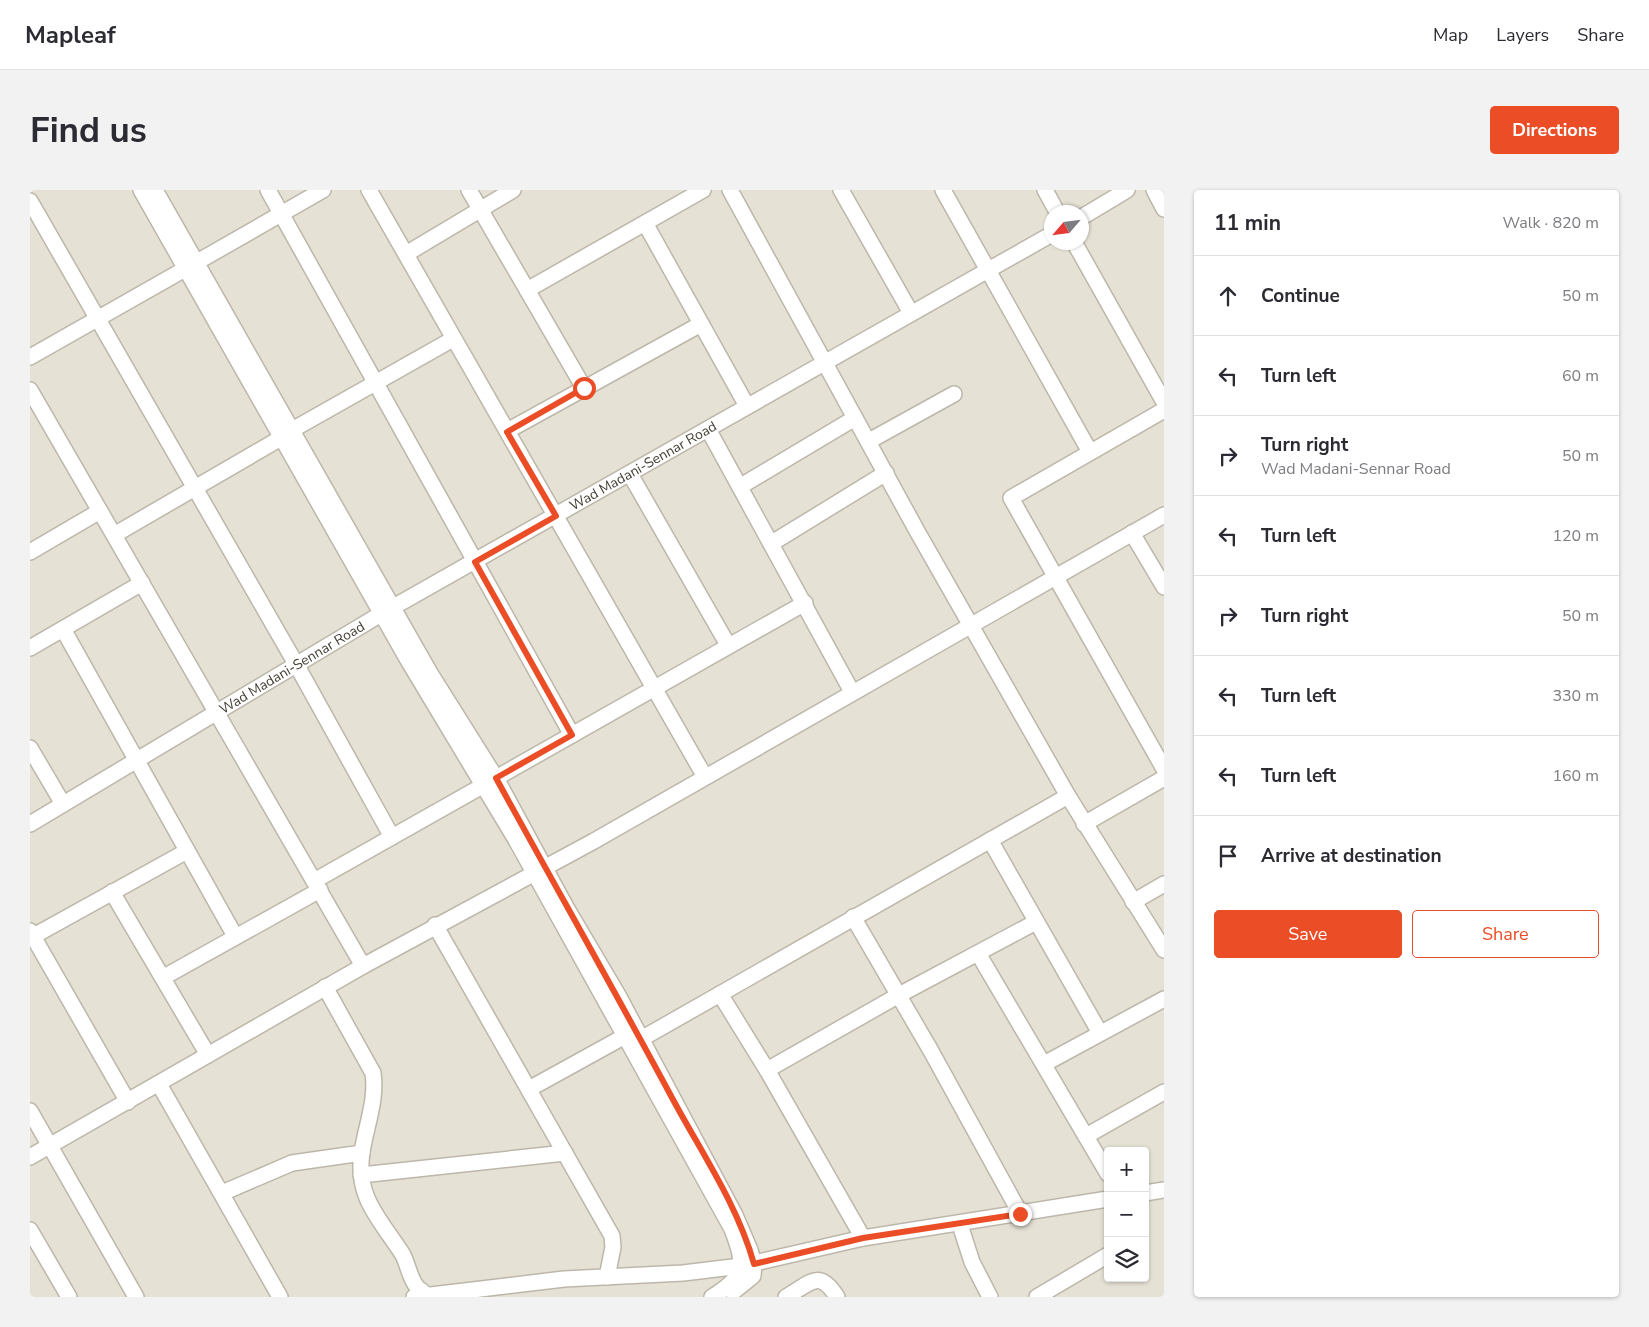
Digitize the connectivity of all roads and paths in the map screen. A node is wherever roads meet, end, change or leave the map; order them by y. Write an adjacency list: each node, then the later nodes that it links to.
1 (141, 190): 25 (street)
2 (155, 190): 25 (street)
3 (268, 190): 20 (street)
4 (323, 190): 20 (street)
5 (369, 190): 24 (street)
6 (469, 190): 18 (street)
7 (513, 190): 18 (street)
8 (703, 190): 21 (street)
9 (730, 190): 33 (street)
10 (841, 190): 28 (street)
11 (943, 190): 26 (street)
12 (1044, 190): 16 (street)
13 (1127, 190): 19 (street)
14 (1154, 190): 17 (street)
15 (30, 201): 29 (street)
16 (1053, 205)
17 (1164, 209)
18 (480, 210): 24 (street); 27 (street)
19 (1089, 213)
20 (282, 214): 25 (street); 34 (street)
21 (645, 223): 27 (street); 30 (street)
22 (1044, 238): 26 (street, Wad Madani-Sennar Road)
23 (1078, 250): 38 (street)
24 (406, 254): 31 (street)
25 (191, 265): 29 (street); 44 (street)
26 (988, 270): 28 (street, Wad Madani-Sennar Road); 46 (street)
27 (527, 290): 35 (street)
28 (911, 313): 33 (street, Wad Madani-Sennar Road)
29 (99, 318): 32 (street); 50 (street)
30 (701, 324): 35 (street); 39 (street)
31 (452, 339): 34 (street); 43 (street)
32 (30, 358)
33 (823, 362): 39 (street, Wad Madani-Sennar Road); 41 (street)
34 (375, 384): 44 (street); 58 (street)
35 (584, 388): 43 (street)
36 (30, 390): 51 (street)
37 (954, 394): 45 (street)
38 (1164, 402)
39 (747, 406): 42 (street, Wad Madani-Sennar Road)
40 (1164, 410): 46 (street)
41 (855, 418): 45 (street); 49 (street)
42 (708, 429): 48 (street, Wad Madani-Sennar Road); 49 (street)
43 (507, 432): 53 (street)
44 (286, 434): 50 (street); 63 (street)
45 (869, 441): 47 (street)
46 (1090, 452): 59 (street)
47 (886, 473): 56 (street); 64 (street)
48 (630, 474): 53 (street, Wad Madani-Sennar Road); 66 (street)
49 (741, 486): 56 (street)
50 (194, 488): 55 (street); 68 (street)
51 (100, 511): 55 (street); 57 (street)
52 (1164, 515): 54 (street)
53 (556, 516): 58 (street, Wad Madani-Sennar Road); 69 (street)
54 (1132, 533): 59 (street); 61 (street)
55 (114, 535): 60 (street)
56 (772, 543): 62 (street)
57 (30, 552)
58 (475, 562): 63 (street, Wad Madani-Sennar Road); 72 (street)
59 (1056, 575): 64 (street); 75 (street)
60 (142, 583): 65 (street); 71 (street)
61 (1164, 587)
62 (804, 603): 66 (street); 70 (street)
63 (387, 610): 68 (street, Wad Madani-Sennar Road); 78 (street)
64 (971, 626): 70 (street); 79 (street)
65 (63, 629): 67 (street); 74 (street)
66 (728, 645): 69 (street)
67 (30, 648)
68 (296, 664): 71 (street, Wad Madani-Sennar Road); 83 (street)
69 (654, 688): 72 (street); 76 (street)
70 (852, 692): 76 (street)
71 (215, 713): 74 (street, Wad Madani-Sennar Road); 88 (street)
72 (572, 735): 78 (street)
73 (30, 748): 80 (street)
74 (136, 760): 80 (street, Wad Madani-Sennar Road); 85 (street)
75 (1164, 769)
76 (705, 777): 86 (street)
77 (1164, 778): 82 (street)
78 (490, 781): 83 (street); 86 (street)
79 (1068, 796): 82 (street); 84 (street)
80 (63, 804): 81 (street, Wad Madani-Sennar Road)
81 (30, 824)
82 (1084, 824): 90 (street)
83 (392, 837): 88 (street)
84 (990, 840): 91 (street); 92 (street)
85 (187, 850): 89 (street); 95 (street)
86 (539, 869): 93 (street); 105 (street); 106 (street)
87 (1164, 884): 90 (street)
88 (317, 886): 95 (street); 98 (street)
89 (112, 892): 94 (street); 99 (street)
90 (1133, 902): 96 (street)
91 (853, 917): 101 (street); 102 (street)
92 (1036, 922): 97 (street); 104 (street)
93 (435, 925): 98 (street); 111 (street)
94 (31, 935): 113 (street)
95 (235, 936): 99 (street)
96 (1164, 950)
97 (979, 955): 102 (street); 108 (street)
98 (362, 966): 100 (street)
99 (164, 977): 107 (street)
100 (325, 988): 107 (street); 117 (street)
101 (720, 994): 106 (street); 109 (street)
102 (900, 995): 109 (street); 129 (street)
103 (1164, 999): 104 (street)
104 (1100, 1033): 108 (street)
105 (625, 1036): 111 (street); 134 (street)
106 (641, 1039): 134 (street)
107 (208, 1055): 110 (street)
108 (1044, 1064): 115 (street)
109 (767, 1070): 132 (street)
110 (159, 1084): 113 (street); 124 (street)
111 (529, 1089): 118 (street)
112 (1164, 1092): 115 (street)
113 (128, 1102): 116 (street)
114 (30, 1111): 116 (street)
115 (1086, 1136): 120 (street)
116 (51, 1146): 119 (street); 138 (street)
117 (362, 1153): 121 (street); 124 (street)
118 (565, 1153): 121 (street); 135 (street)
119 (30, 1157)
120 (1104, 1167)
121 (361, 1175): 136 (street)
122 (1164, 1190): 123 (street)
123 (1149, 1192)
124 (222, 1194): 139 (street)
125 (1104, 1200): 129 (street)
126 (1164, 1200): 127 (street)
127 (1149, 1202)
128 (1104, 1209): 131 (street)
129 (1020, 1214): 132 (street)
130 (30, 1230): 137 (street)
131 (962, 1231): 134 (street); 145 (street)
132 (863, 1238): 134 (street)
133 (1104, 1257): 146 (street)
134 (747, 1271): 135 (street); 140 (street); 141 (street); 142 (street)
135 (607, 1277): 136 (street)
136 (420, 1294)
137 (69, 1297)
138 (136, 1297)
139 (280, 1297)
140 (491, 1297)
141 (712, 1297)
142 (727, 1297)
143 (786, 1297): 144 (street)
144 (837, 1297)
145 (990, 1297)
146 (1037, 1297)

